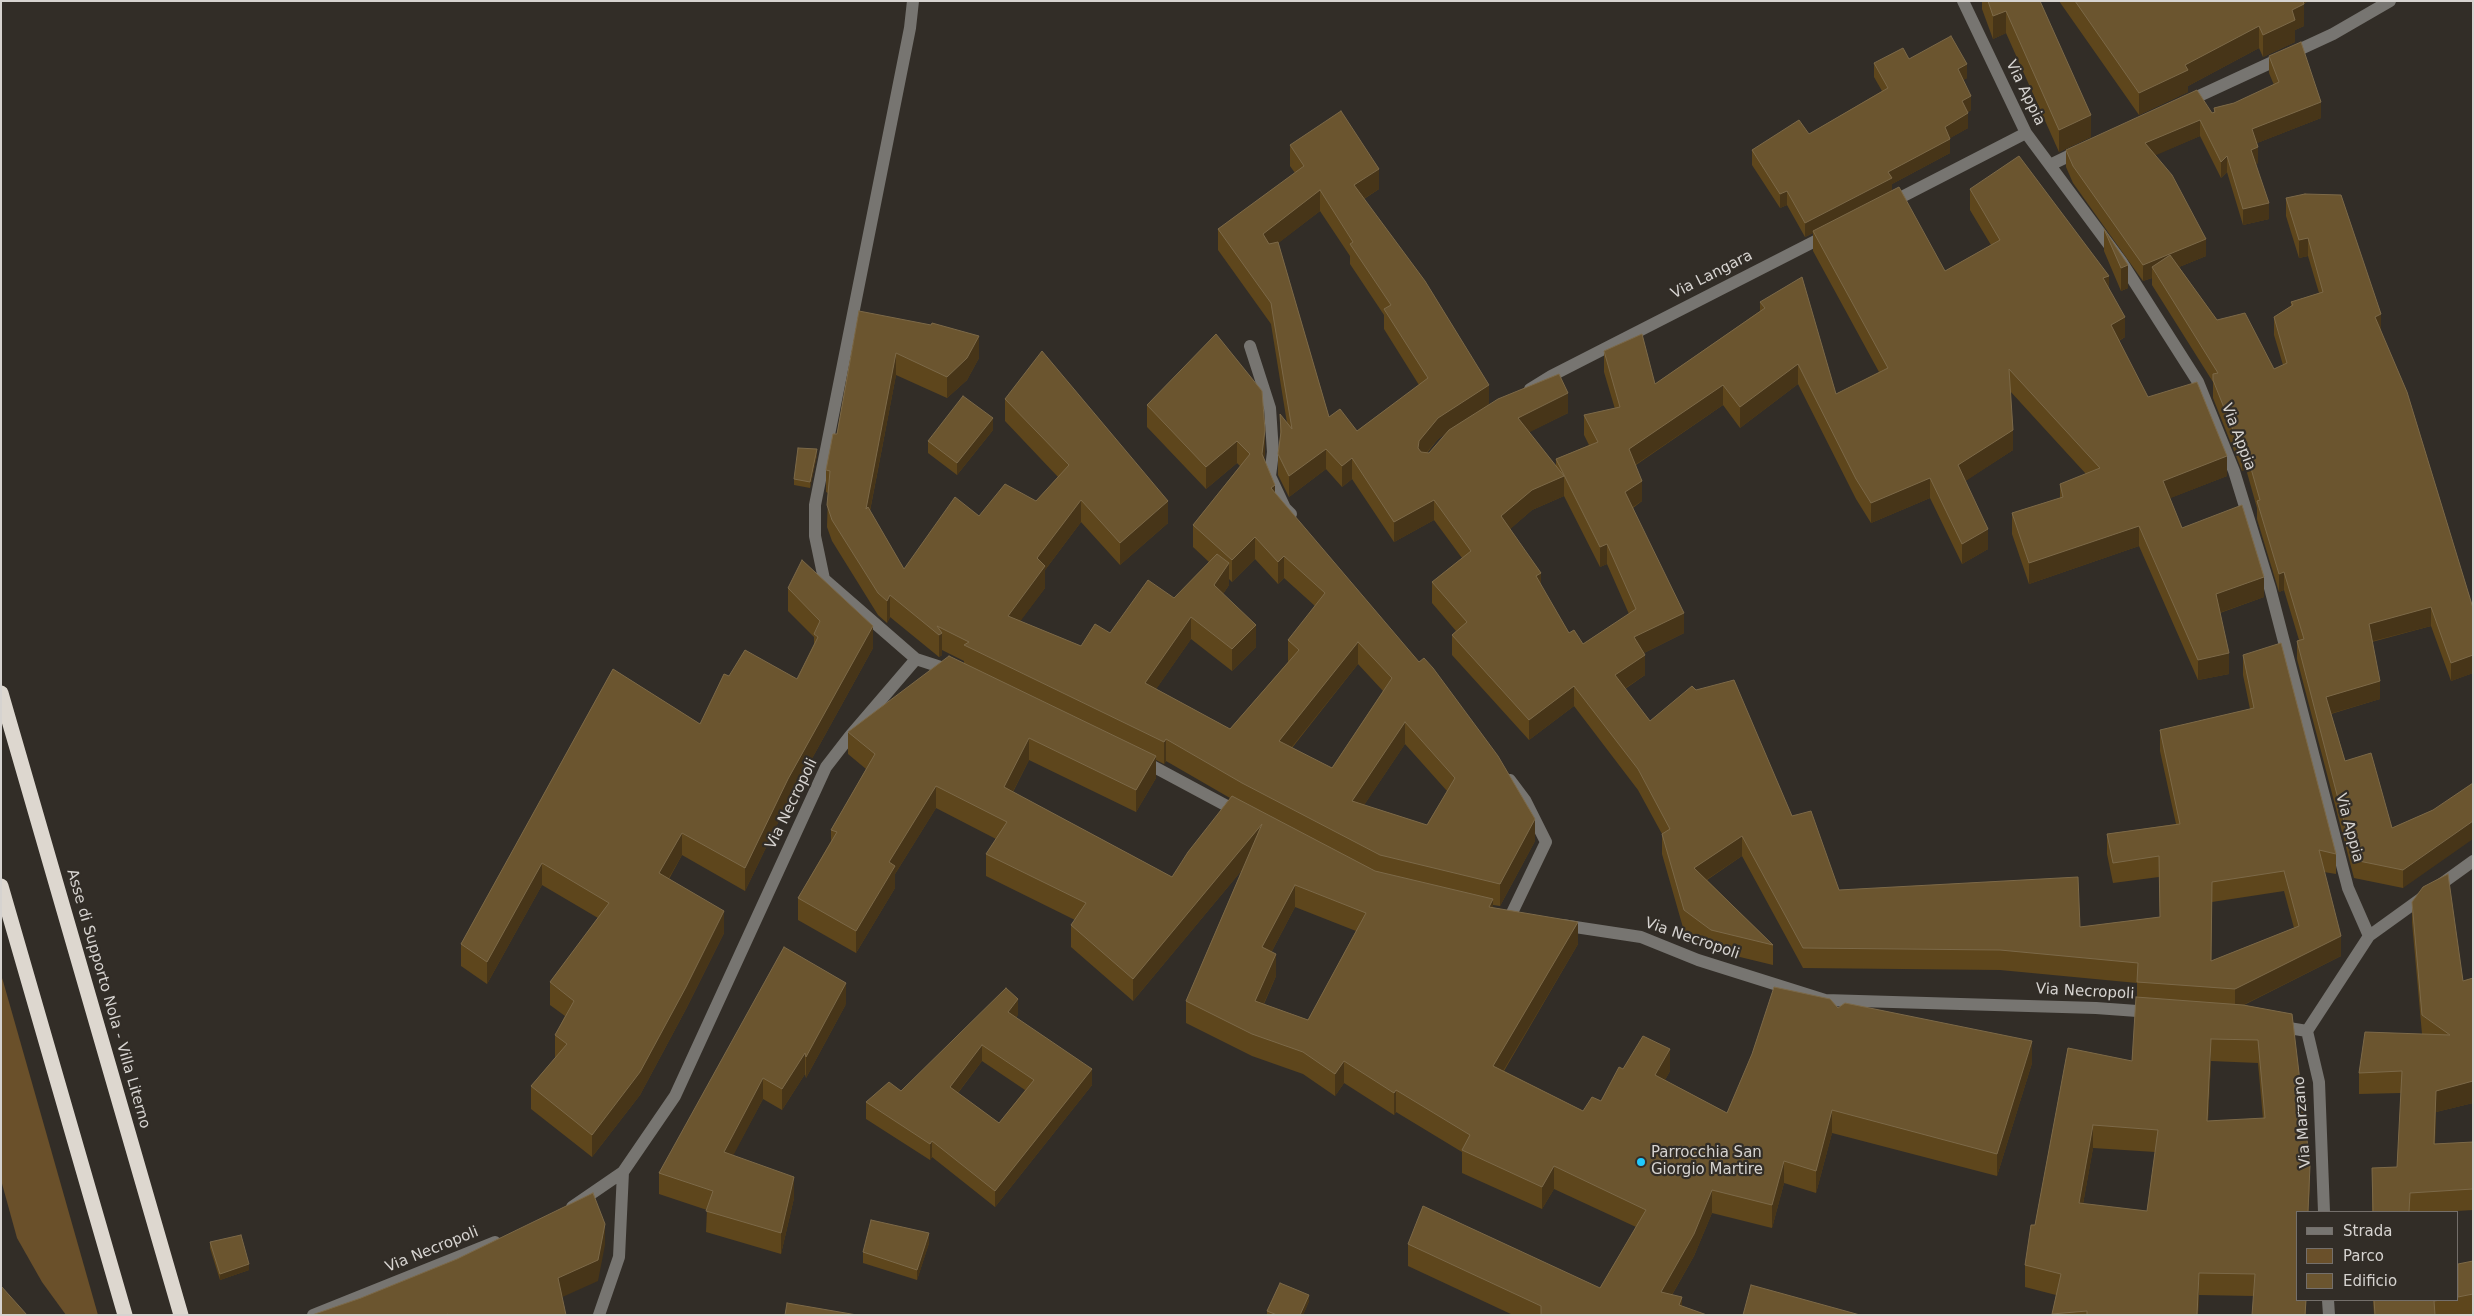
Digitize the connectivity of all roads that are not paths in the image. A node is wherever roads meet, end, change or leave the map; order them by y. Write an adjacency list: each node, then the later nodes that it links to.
1 (913, 1): 13 (street)
2 (1963, 1): 5 (street, Via Appia)
3 (2390, 1): 4 (street)
4 (2177, 107)
5 (2026, 134): 7 (street, Via Appia); 8 (street)
6 (2095, 144): 7 (street)
7 (2050, 165): 23 (street, Via Appia)
8 (1876, 210)
9 (1841, 228): 11 (street, Via Langara)
10 (1250, 346): 12 (street)
11 (1518, 397)
12 (1298, 523)
13 (916, 659): 14 (street); 27 (street, Via Necropoli)
14 (966, 677)
15 (1, 693): 33 (highway, Asse di Supporto Nola - Villa Literno)
16 (1135, 757): 18 (street)
17 (1502, 769): 21 (street)
18 (1247, 817)
19 (2473, 861): 23 (street)
20 (1, 886): 32 (highway)
21 (1510, 917)
22 (1547, 923): 24 (street, Via Necropoli)
23 (2370, 936): 26 (street)
24 (2164, 1013)
25 (2260, 1022): 26 (street)
26 (2307, 1031): 28 (street, Via Marzano)
27 (623, 1172): 29 (street, Via Necropoli); 35 (street)
28 (2324, 1211)
29 (562, 1213)
30 (510, 1236): 34 (street, Via Necropoli)
31 (2328, 1301): 36 (street)
32 (125, 1315)
33 (181, 1315)
34 (313, 1315)
35 (599, 1315)
36 (2329, 1315)

